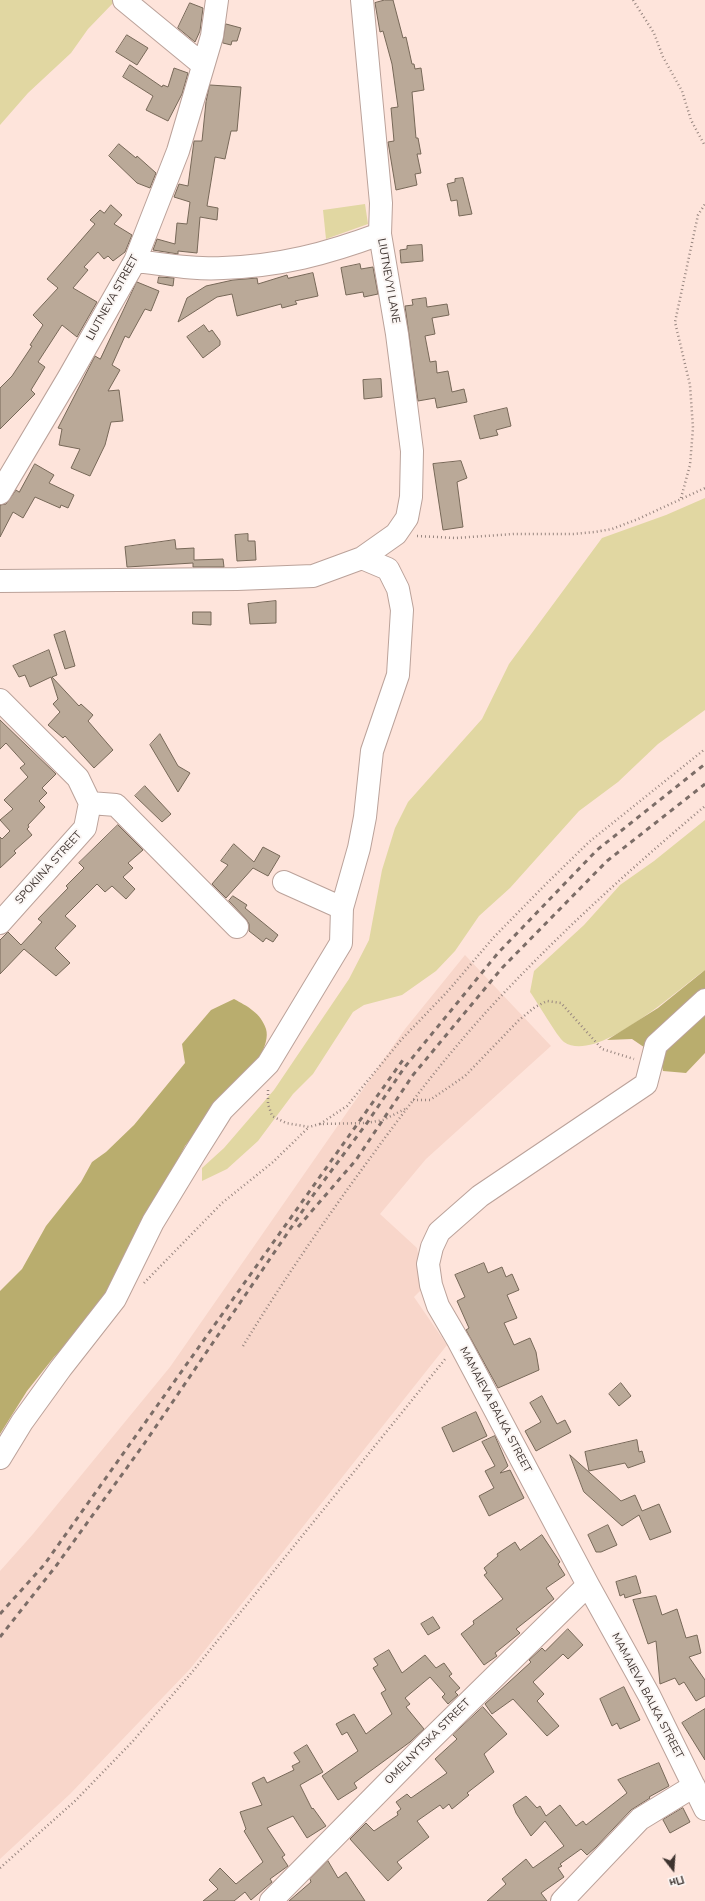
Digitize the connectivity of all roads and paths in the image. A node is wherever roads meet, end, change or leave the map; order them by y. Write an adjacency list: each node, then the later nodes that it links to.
1 (124, 0): 5 (street)
2 (217, 0): 5 (street, LIUTNEVA STREET)
3 (362, 0): 8 (street, LIUTNEVYI LANE)
4 (633, 0): 6 (path)
5 (203, 65): 9 (street, LIUTNEVA STREET)
6 (705, 146)
7 (705, 204): 12 (path)
8 (380, 234): 9 (street); 13 (street, LIUTNEVYI LANE)
9 (135, 261): 11 (street, LIUTNEVA STREET)
10 (705, 488): 12 (path)
11 (0, 493)
12 (681, 499): 13 (path)
13 (396, 534): 14 (street)
14 (362, 558): 15 (street); 21 (street)
15 (0, 581)
16 (0, 700): 18 (street)
17 (705, 749): 29 (path)
18 (90, 803): 22 (street, SPOKIINA STREET); 23 (street)
19 (705, 806): 27 (path)
20 (284, 882): 21 (street)
21 (342, 908): 25 (street)
22 (0, 923)
23 (237, 927)
24 (705, 1000): 26 (street)
25 (268, 1064): 30 (path); 34 (street)
26 (648, 1075): 27 (path); 32 (street, MAMAIEVA BALKA STREET)
27 (412, 1100): 28 (path)
28 (405, 1108): 29 (path); 33 (path)
29 (320, 1124): 30 (path)
30 (309, 1126): 31 (path)
31 (142, 1286)
32 (459, 1342): 35 (street, MAMAIEVA BALKA STREET); 38 (path)
33 (243, 1346)
34 (0, 1458)
35 (588, 1585): 36 (street, MAMAIEVA BALKA STREET); 39 (street, OMELNYTSKA STREET)
36 (694, 1786): 37 (street, MAMAIEVA BALKA STREET); 40 (street)
37 (705, 1810)
38 (0, 1868)
39 (271, 1901)
40 (562, 1901)

